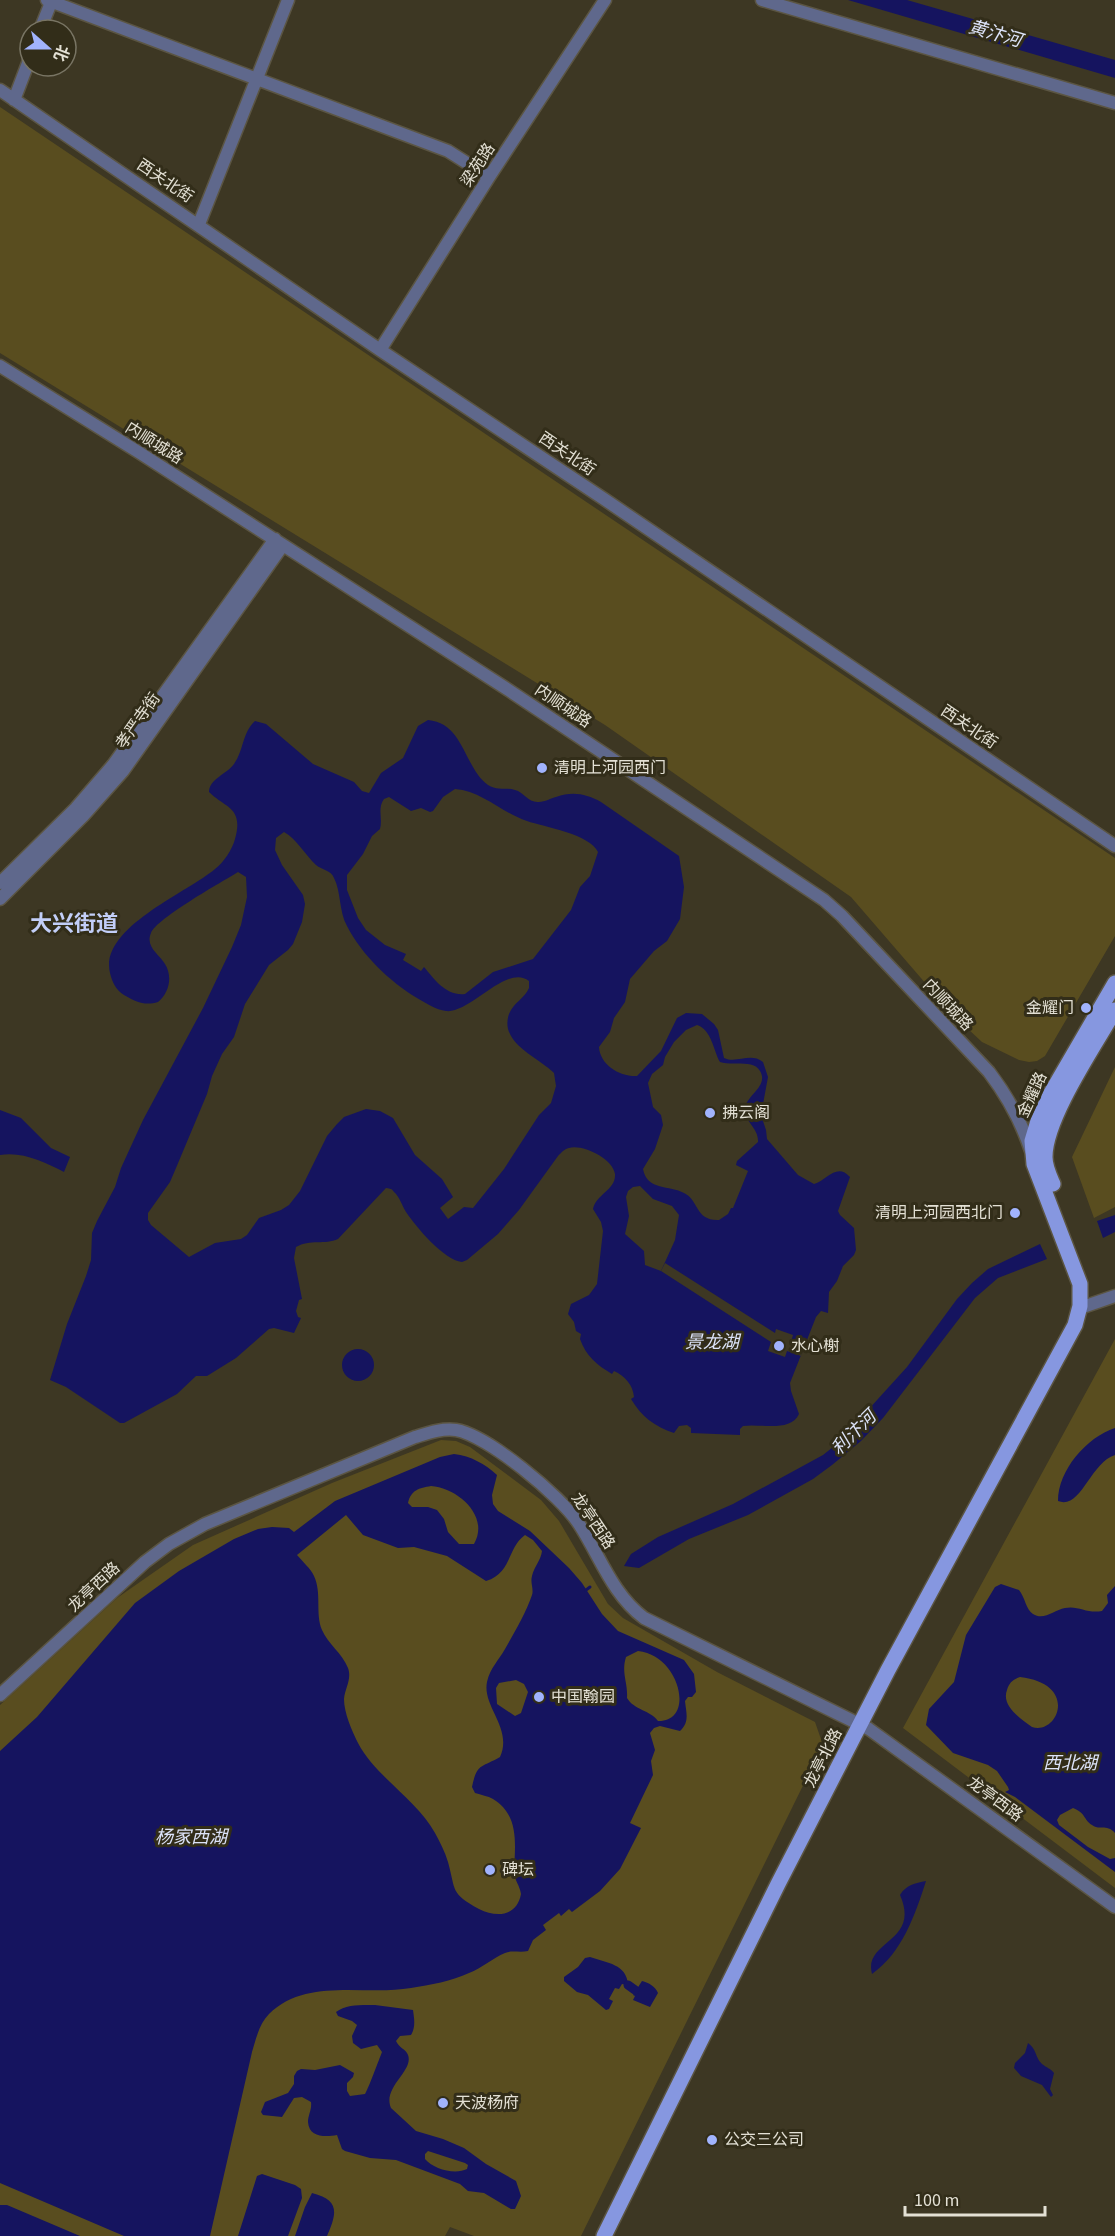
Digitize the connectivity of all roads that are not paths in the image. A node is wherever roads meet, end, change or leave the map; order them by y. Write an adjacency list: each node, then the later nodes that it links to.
1 (50, 0): 5 (street); 7 (street)
2 (288, 0): 7 (street)
3 (605, 0): 11 (street, 梁苑路)
4 (762, 0): 10 (street)
5 (44, 18)
6 (22, 78): 9 (street)
7 (257, 78): 11 (street); 12 (street)
8 (0, 90): 9 (street, 西关北街)
9 (14, 100): 12 (street, 西关北街)
10 (1115, 103)
11 (489, 177): 13 (street, 梁苑路)
12 (199, 224): 13 (street, 西关北街)
13 (380, 350): 16 (street, 西关北街)
14 (0, 366): 15 (street, 内顺城路)
15 (279, 542): 17 (street, 孝严寺街); 18 (street, 孝严寺街); 21 (street, 内顺城路)
16 (1115, 846)
17 (0, 883)
18 (0, 899)
19 (1115, 983): 21 (main road, 金耀路)
20 (1115, 1010): 23 (main road, 金耀路)
21 (1032, 1155): 23 (main road, 金耀路)
22 (1115, 1296): 23 (street)
23 (1084, 1304): 25 (main road, 龙亭北路)
24 (0, 1695): 25 (street, 龙亭西路)
25 (865, 1727): 26 (street, 龙亭西路); 27 (main road, 龙亭北路); 28 (main road, 龙亭北路)
26 (1115, 1907)
27 (604, 2236)
28 (615, 2236)

